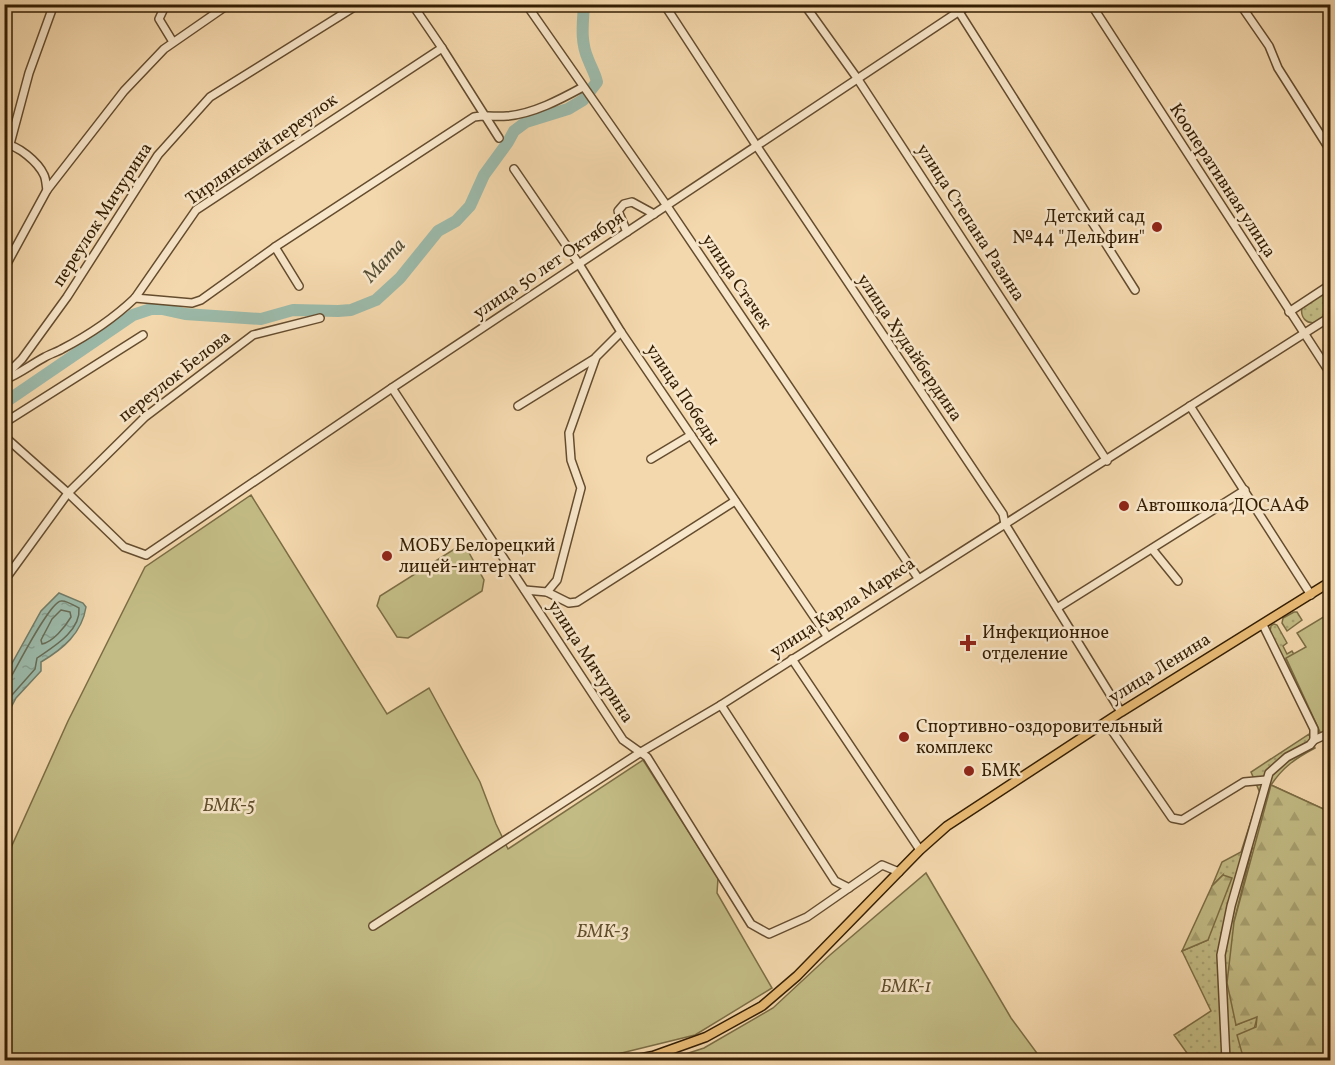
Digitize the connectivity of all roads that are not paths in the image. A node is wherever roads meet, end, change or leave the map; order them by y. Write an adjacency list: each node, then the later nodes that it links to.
1 (54, 4): 20 (street)
2 (166, 4): 14 (street)
3 (229, 4): 14 (street)
4 (358, 4): 43 (street, переулок Мичурина)
5 (412, 4): 15 (street)
6 (526, 4): 17 (street, улица Стачек)
7 (664, 4): 21 (street, улица Худайбердина)
8 (804, 4): 16 (street, улица Степана Разина)
9 (954, 4): 13 (street)
10 (970, 4): 13 (street, улица 50 лет Октября)
11 (1091, 4): 35 (street, Кооперативная улица)
12 (1240, 4): 22 (street)
13 (958, 12): 16 (street, улица 50 лет Октября); 33 (street)
14 (173, 42): 24 (street)
15 (442, 48): 18 (street); 34 (street, Тирлянский переулок)
16 (857, 78): 21 (street, улица 50 лет Октября); 51 (street, улица Степана Разина)
17 (583, 87): 18 (street); 25 (street, улица Стачек)
18 (484, 115): 19 (street); 28 (street)
19 (499, 138)
20 (7, 144): 24 (street)
21 (756, 145): 25 (street, улица 50 лет Октября); 55 (street, улица Худайбердина)
22 (1330, 150)
23 (514, 169): 29 (street, улица Победы)
24 (47, 190): 30 (street)
25 (667, 206): 26 (street, улица 50 лет Октября); 57 (street, улица Стачек)
26 (654, 214): 27 (street, улица 50 лет Октября); 27 (street)
27 (627, 232): 29 (street, улица 50 лет Октября)
28 (275, 247): 32 (street); 34 (street)
29 (579, 264): 38 (street, улица Победы); 44 (street, улица 50 лет Октября)
30 (4, 269)
31 (1330, 285): 35 (street)
32 (299, 286)
33 (1136, 290)
34 (135, 298): 43 (street, Тирлянский переулок)
35 (1289, 312): 39 (street, Кооперативная улица)
36 (1330, 317): 39 (street, улица Карла Маркса)
37 (320, 318): 53 (street, переулок Белова)
38 (621, 332): 41 (street); 48 (street, улица Победы)
39 (1305, 334): 42 (street, Кооперативная улица); 46 (street, улица Карла Маркса)
40 (143, 335): 47 (street)
41 (596, 357): 45 (street); 62 (street)
42 (1330, 373)
43 (4, 378)
44 (392, 388): 53 (street, улица 50 лет Октября); 61 (street, улица Мичурина)
45 (518, 406)
46 (1190, 406): 51 (street, улица Карла Маркса); 52 (street)
47 (4, 423)
48 (691, 435): 50 (street); 54 (street, улица Победы)
49 (4, 436): 53 (street)
50 (651, 459)
51 (1107, 461): 55 (street, улица Карла Маркса)
52 (1245, 490): 56 (street); 63 (street)
53 (68, 493): 58 (street, переулок Белова)
54 (735, 501): 62 (street); 66 (street, улица Победы)
55 (1005, 524): 57 (street, улица Карла Маркса); 64 (street, улица Худайбердина)
56 (1152, 549): 59 (street); 64 (street)
57 (918, 578): 66 (street, улица Карла Маркса)
58 (4, 581)
59 (1178, 581)
60 (1330, 582): 63 (main road, улица Ленина)
61 (525, 590): 62 (street); 73 (street, улица Мичурина)
62 (547, 592)
63 (1311, 595): 65 (main road, улица Ленина)
64 (1057, 608): 69 (street, улица Худайбердина)
65 (1263, 625): 69 (main road, улица Ленина); 72 (street)
66 (827, 636): 67 (street, улица Карла Маркса)
67 (792, 659): 68 (street, улица Карла Маркса); 75 (street)
68 (720, 705): 73 (street, улица Карла Маркса); 77 (street)
69 (1121, 712): 70 (main road, улица Ленина)
70 (1106, 722): 74 (street); 75 (main road, улица Ленина)
71 (1330, 733): 72 (street)
72 (1314, 740): 74 (street)
73 (641, 752): 77 (street, улица Мичурина); 78 (street, улица Карла Маркса)
74 (1266, 780): 80 (street)
75 (920, 850): 76 (main road, улица Ленина)
76 (899, 872): 77 (street, улица Мичурина); 79 (main road, улица Ленина)
77 (849, 888)
78 (373, 926)
79 (632, 1060)
80 (1226, 1060)

